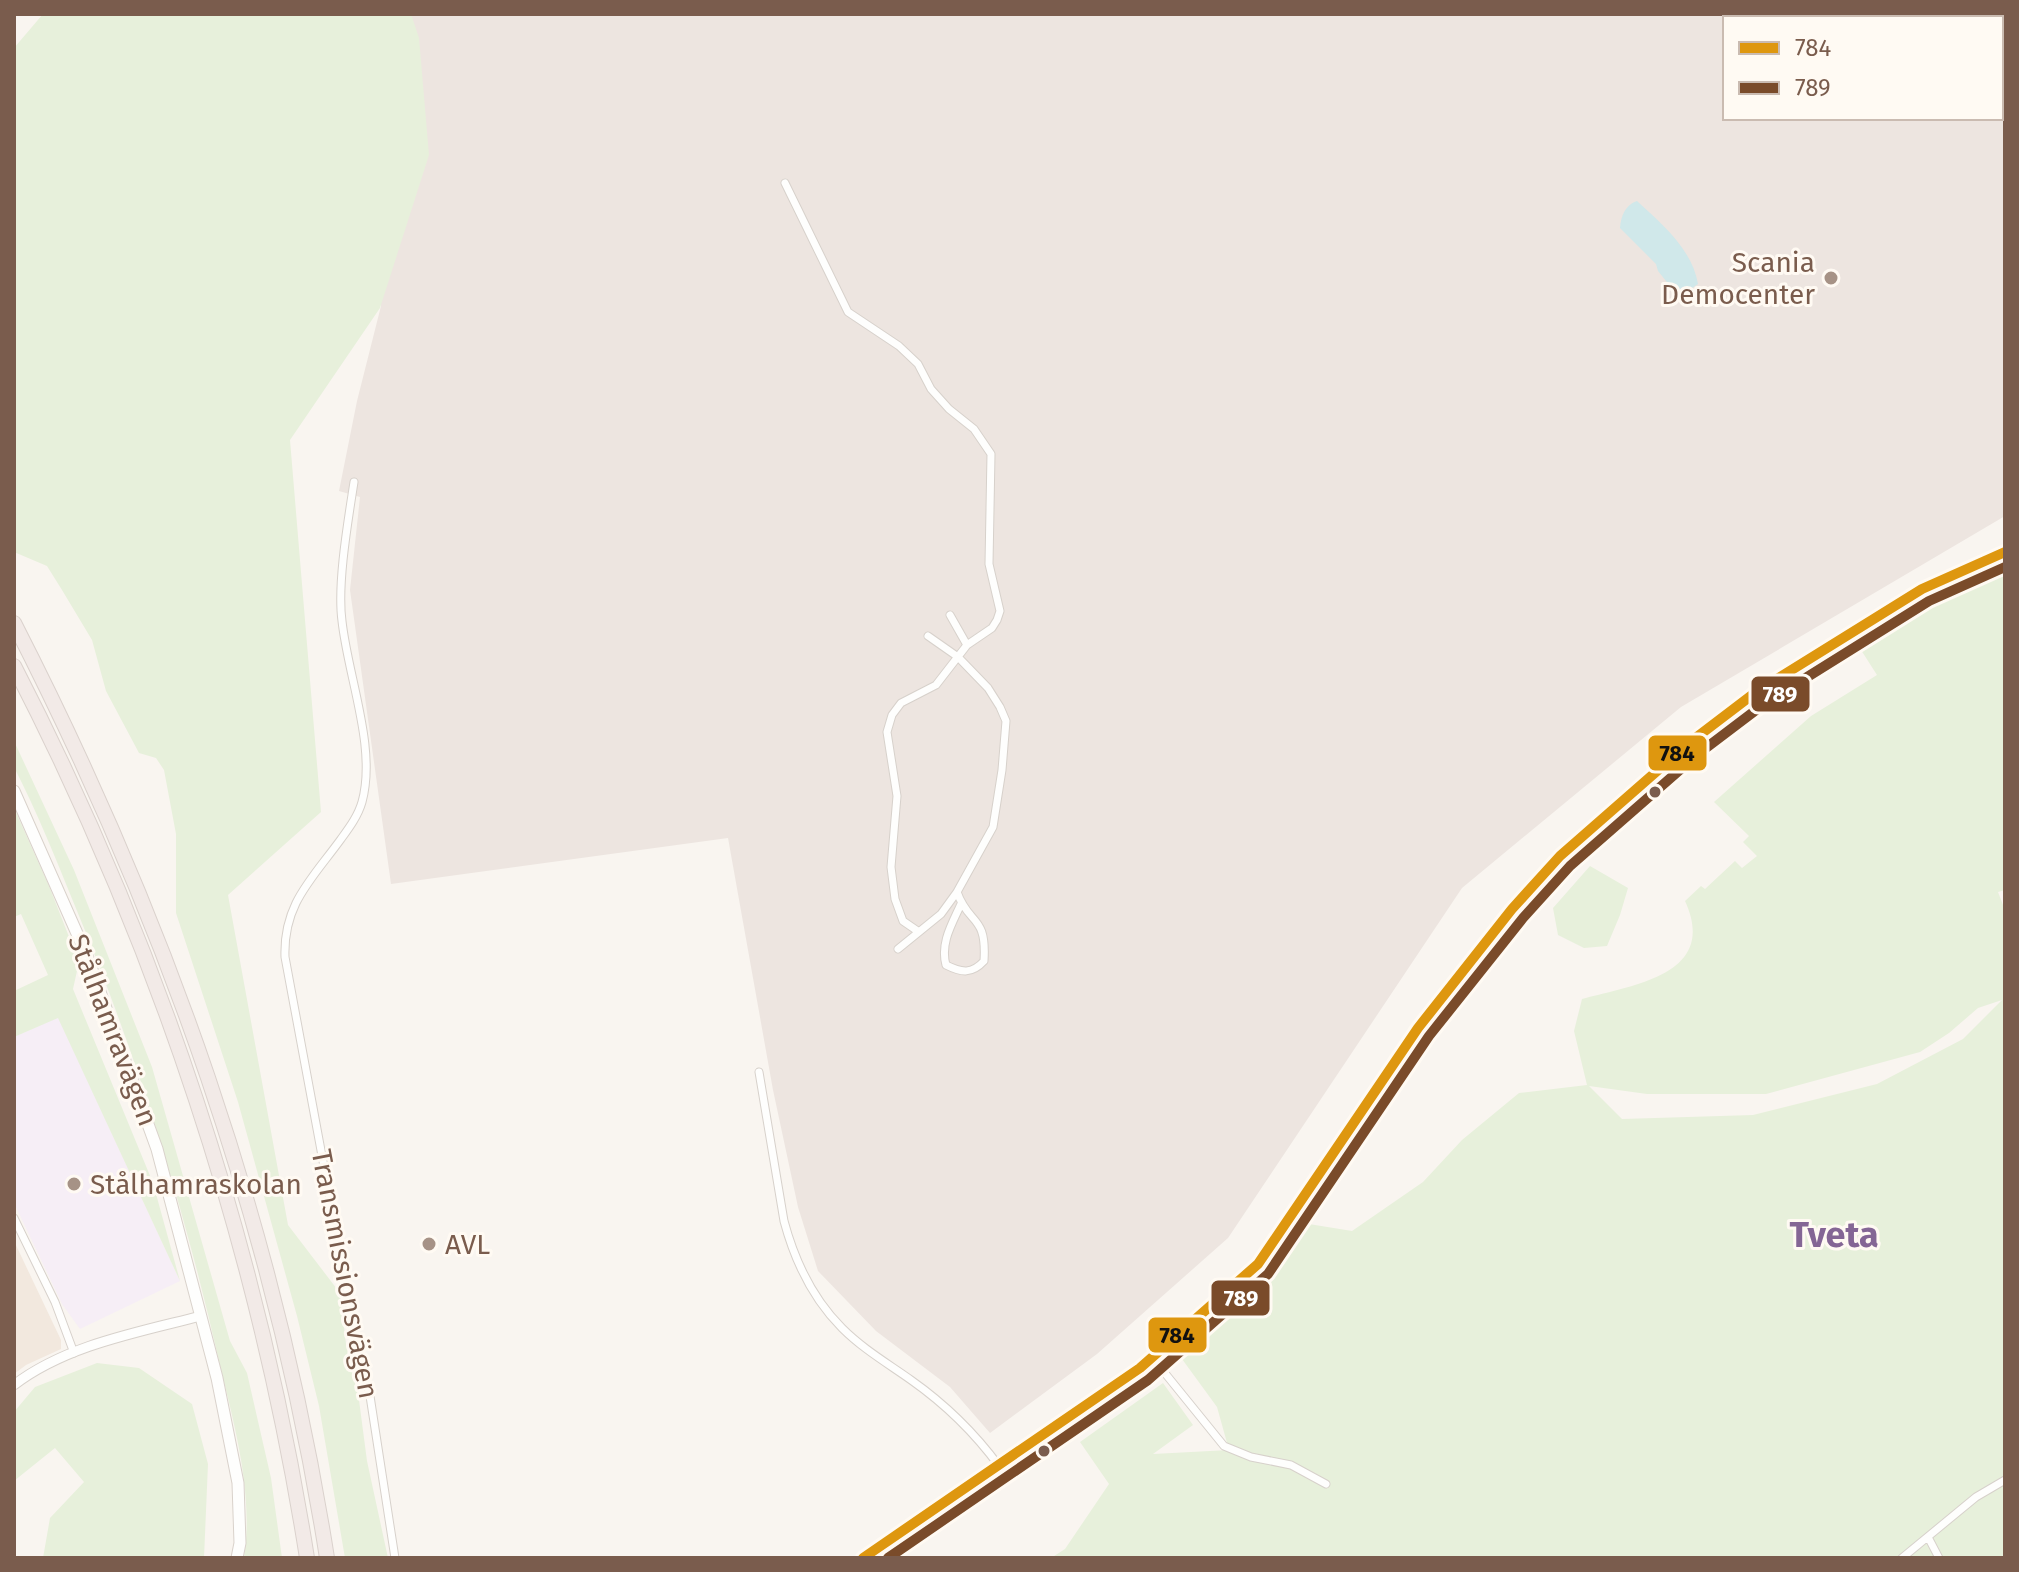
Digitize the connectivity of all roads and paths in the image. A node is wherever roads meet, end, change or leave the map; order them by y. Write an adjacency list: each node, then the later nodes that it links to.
1 (785, 183): 7 (street)
2 (354, 482): 28 (street, Transmissionsvägen)
3 (2005, 552): 19 (main road)
4 (950, 615): 7 (street)
5 (14, 623): 27 (highway)
6 (928, 636): 8 (street)
7 (967, 645): 8 (street)
8 (958, 657): 11 (street); 13 (street)
9 (14, 666): 26 (highway)
10 (14, 791): 17 (main road, Stålhamravägen)
11 (957, 892): 12 (street); 13 (street)
12 (961, 904): 12 (street)
13 (919, 932): 14 (street)
14 (898, 949)
15 (759, 1072): 21 (street)
16 (14, 1218): 18 (street)
17 (201, 1316): 18 (street); 25 (main road, Stålhamravägen)
18 (74, 1353): 20 (street)
19 (1156, 1353): 21 (main road); 23 (street)
20 (14, 1385)
21 (999, 1466): 29 (main road)
22 (2005, 1480): 24 (street)
23 (1326, 1484)
24 (1928, 1537): 30 (street); 31 (street)
25 (237, 1558)
26 (307, 1558)
27 (327, 1558)
28 (395, 1558)
29 (863, 1558)
30 (1902, 1558)
31 (1939, 1558)

